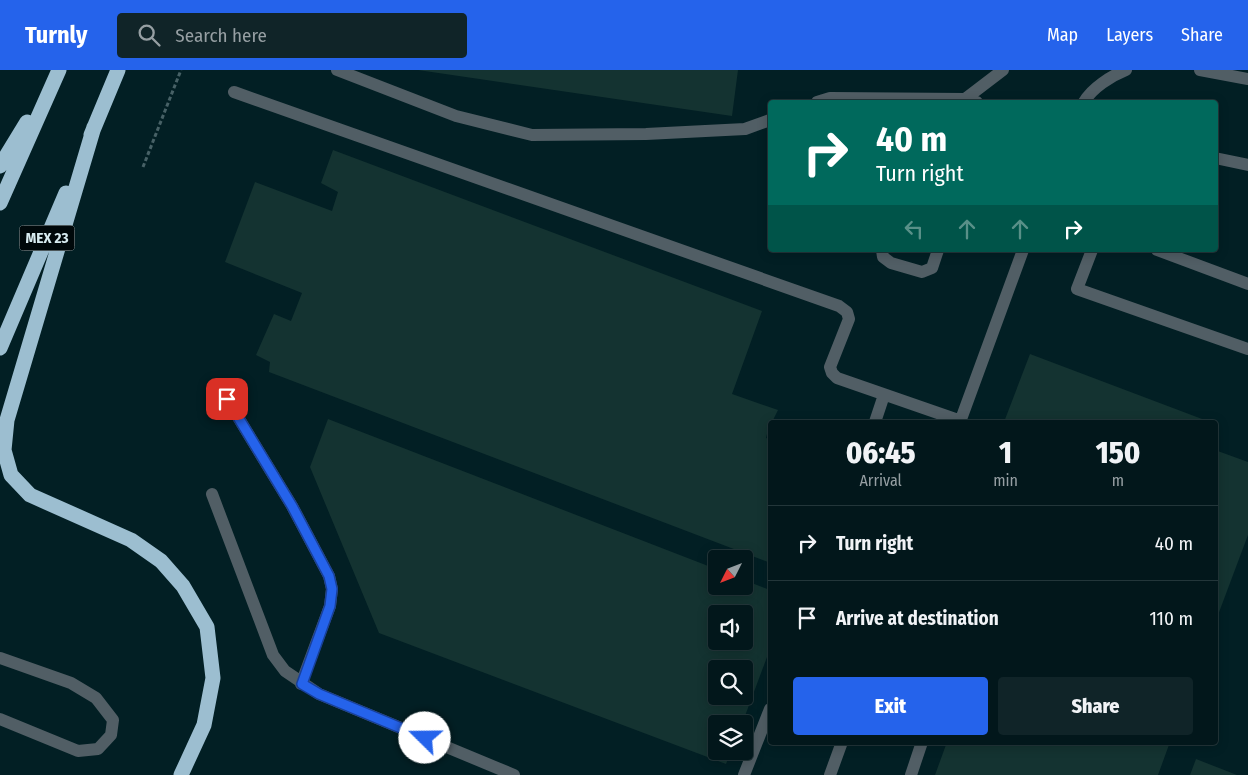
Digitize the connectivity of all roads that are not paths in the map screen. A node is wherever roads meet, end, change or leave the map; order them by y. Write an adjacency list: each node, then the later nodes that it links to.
1 (118, 70): 14 (highway, MEX 23)
2 (337, 70): 13 (street)
3 (1003, 70): 11 (street)
4 (1200, 70): 7 (street)
5 (59, 71): 17 (highway); 18 (highway)
6 (1122, 72): 12 (street)
7 (1248, 79)
8 (234, 92): 27 (street)
9 (824, 100): 10 (street)
10 (924, 100)
11 (972, 100)
12 (1086, 100)
13 (768, 121)
14 (94, 127): 25 (highway, MEX 23); 29 (highway)
15 (1218, 159): 16 (street)
16 (1248, 165)
17 (0, 166)
18 (0, 203)
19 (882, 252): 20 (street)
20 (937, 252)
21 (1022, 252): 32 (street)
22 (1091, 252): 26 (street)
23 (1162, 252): 24 (street)
24 (1248, 284)
25 (0, 348)
26 (1248, 348)
27 (884, 395): 30 (street); 31 (street)
28 (227, 399): 36 (street)
29 (7, 420): 33 (street); 41 (highway)
30 (876, 420)
31 (954, 420)
32 (961, 420)
33 (0, 437)
34 (212, 494): 36 (street)
35 (0, 658): 38 (street)
36 (302, 684): 42 (street)
37 (768, 714): 43 (street)
38 (0, 719)
39 (841, 745): 44 (street)
40 (921, 745): 45 (street)
41 (181, 775)
42 (514, 775)
43 (744, 775)
44 (830, 775)
45 (911, 775)

